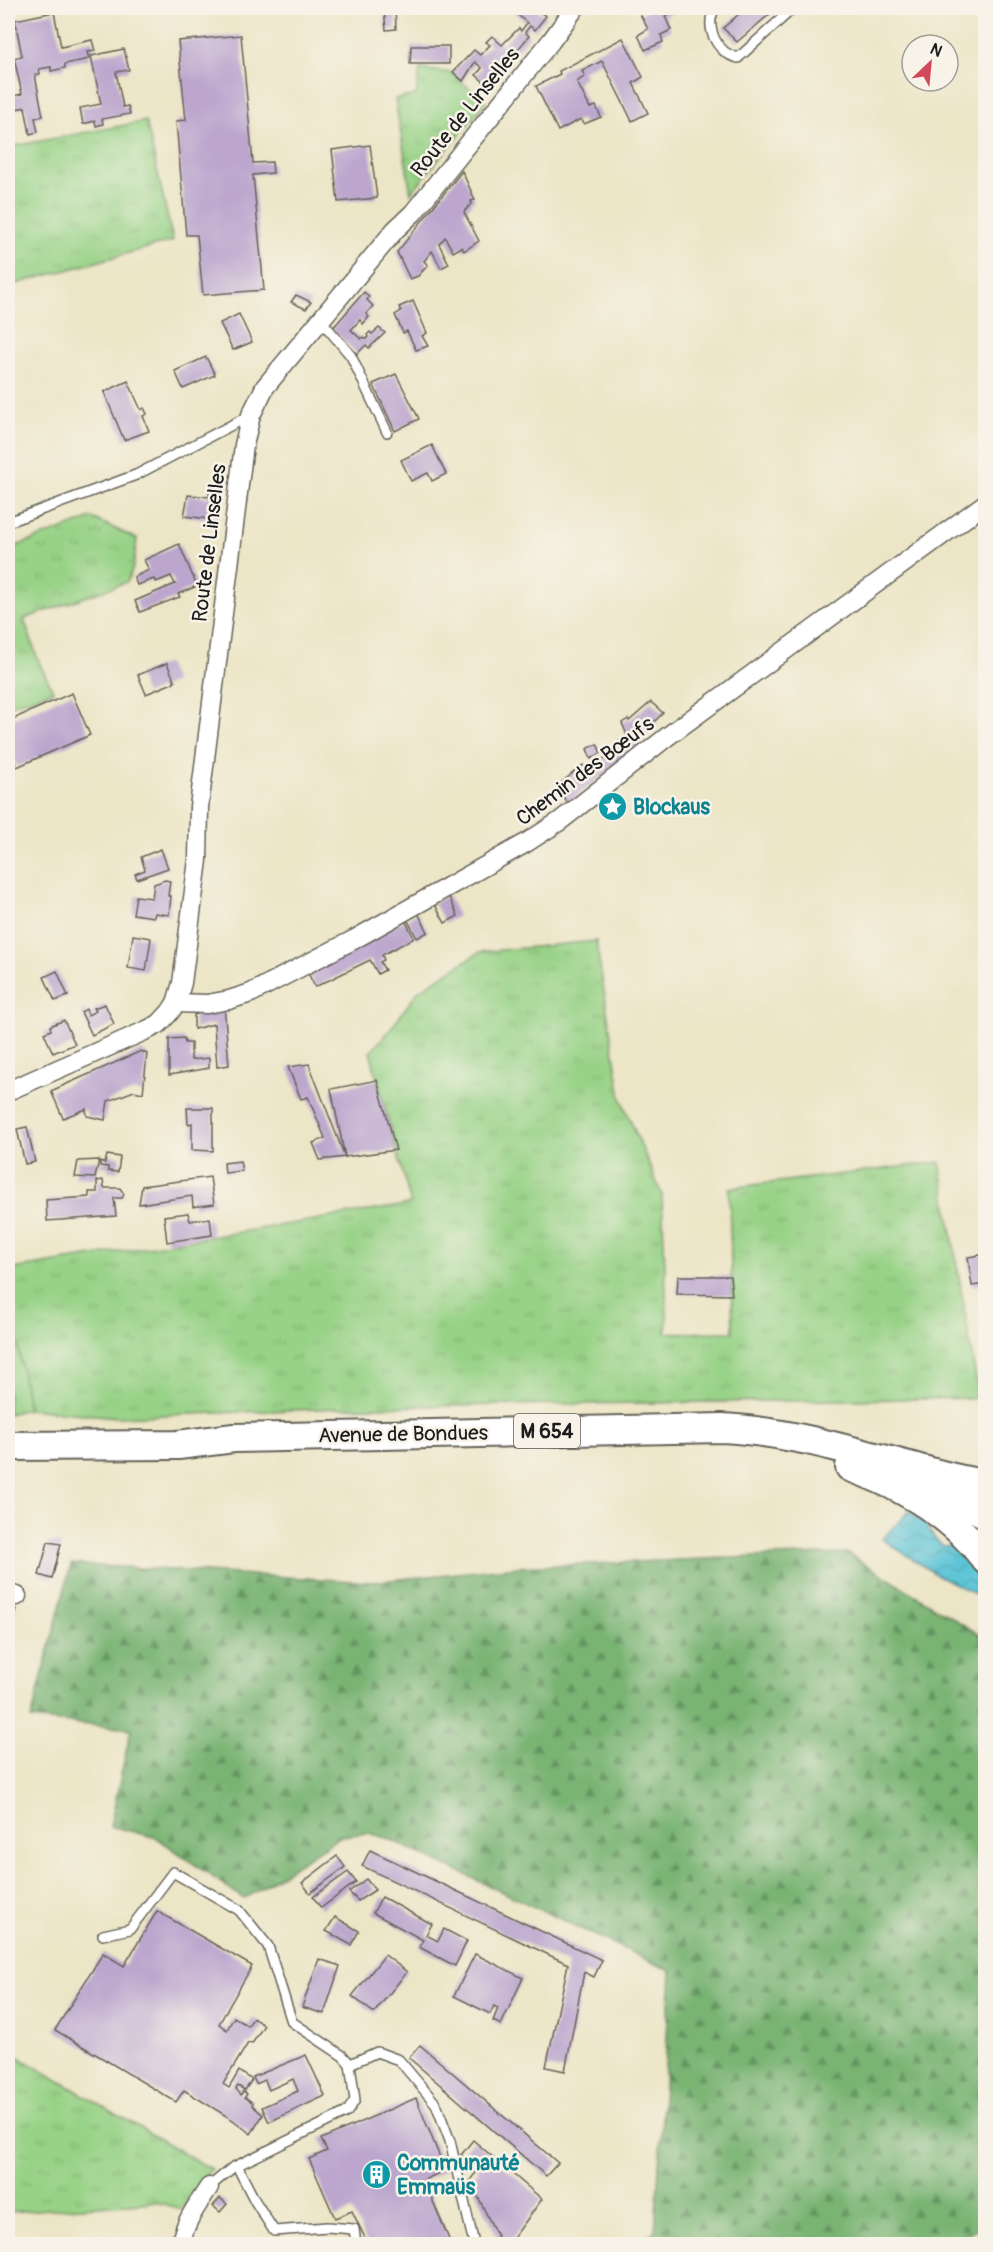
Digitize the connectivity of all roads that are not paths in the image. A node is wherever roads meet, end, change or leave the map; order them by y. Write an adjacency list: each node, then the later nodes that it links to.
1 (575, 8): 4 (street, Route de Linselles)
2 (715, 8): 3 (lane)
3 (789, 12)
4 (320, 319): 5 (street, Route de Linselles); 6 (lane)
5 (251, 414): 8 (lane); 9 (street, Route de Linselles)
6 (387, 432)
7 (986, 503): 9 (street, Chemin des Bœufs)
8 (8, 522)
9 (176, 1003): 10 (street, Route de Linselles)
10 (8, 1091)
11 (722, 1428): 13 (main road, Avenue de Bondues / M 654); 15 (main road, Avenue de Bondues / M 654); 18 (main road)
12 (8, 1437): 13 (main road, Avenue de Bondues / M 654)
13 (234, 1438): 14 (main road, Avenue de Bondues / M 654)
14 (8, 1446)
15 (857, 1453): 16 (main road, Avenue de Bondues / M 654); 17 (main road, Avenue de Bondues / M 654)
16 (986, 1484)
17 (986, 1514)
18 (986, 1560)
19 (103, 1935): 20 (lane)
20 (350, 2064): 21 (lane); 25 (lane)
21 (237, 2166): 22 (lane); 24 (lane)
22 (209, 2187): 23 (street)
23 (181, 2244)
24 (356, 2244)
25 (474, 2244)

